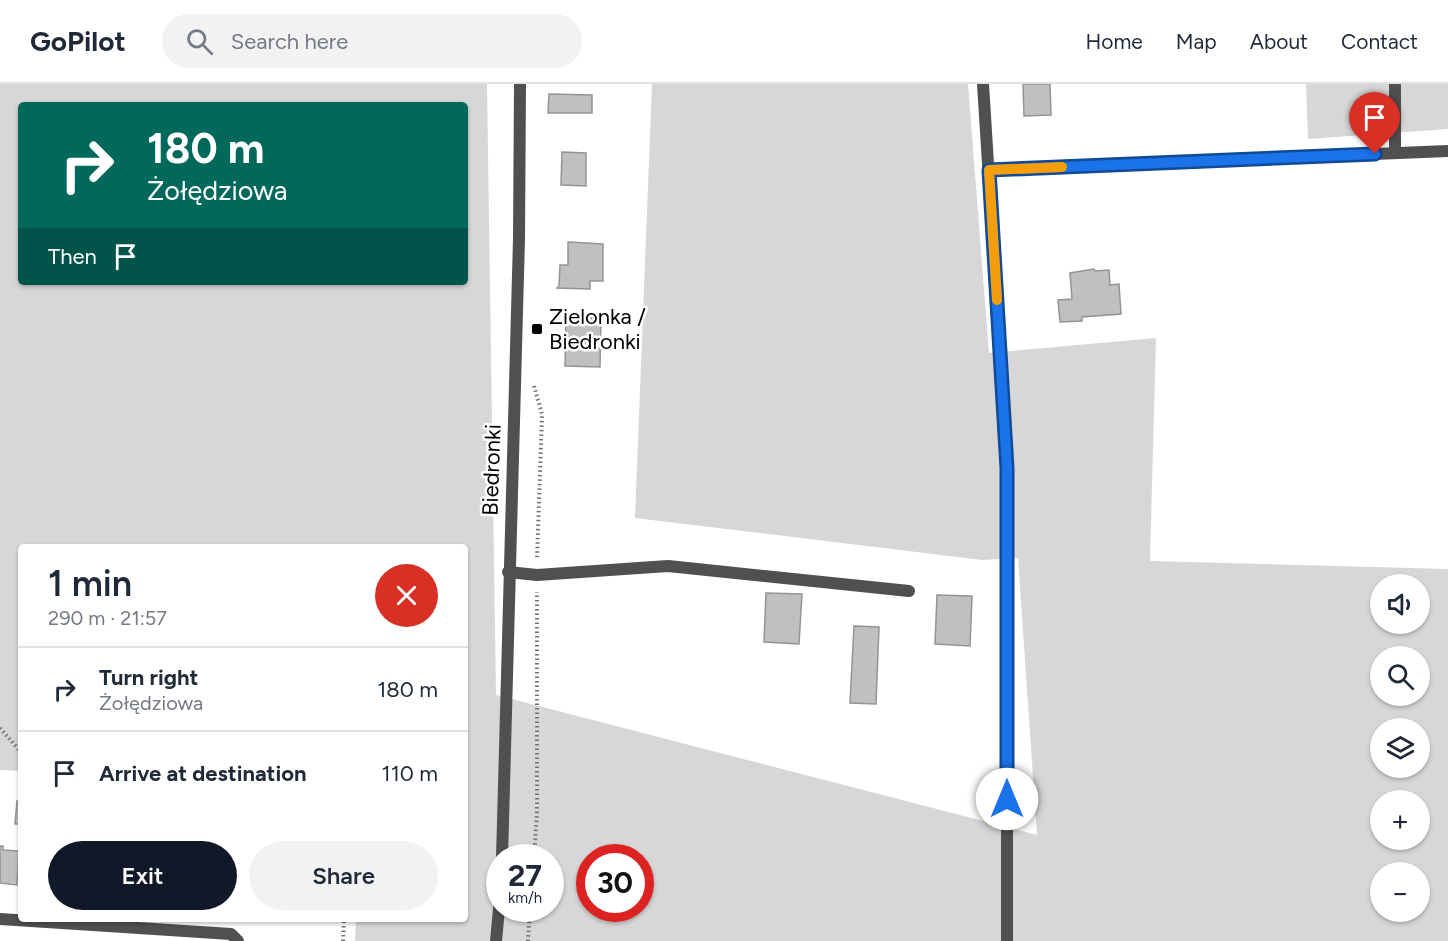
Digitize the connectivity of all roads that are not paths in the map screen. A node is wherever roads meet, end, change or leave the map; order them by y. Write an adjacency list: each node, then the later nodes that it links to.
1 (520, 84): 7 (street, Biedronki)
2 (983, 84): 6 (street)
3 (1395, 84): 5 (street)
4 (1448, 151): 5 (street)
5 (1395, 153): 6 (street)
6 (989, 170): 16 (street)
7 (508, 572): 8 (street); 9 (street, Biedronki)
8 (909, 591)
9 (502, 844)
10 (0, 919): 11 (street)
11 (18, 920)
12 (46, 922): 14 (street)
13 (498, 922): 15 (street)
14 (238, 941)
15 (496, 941)
16 (1007, 941)

